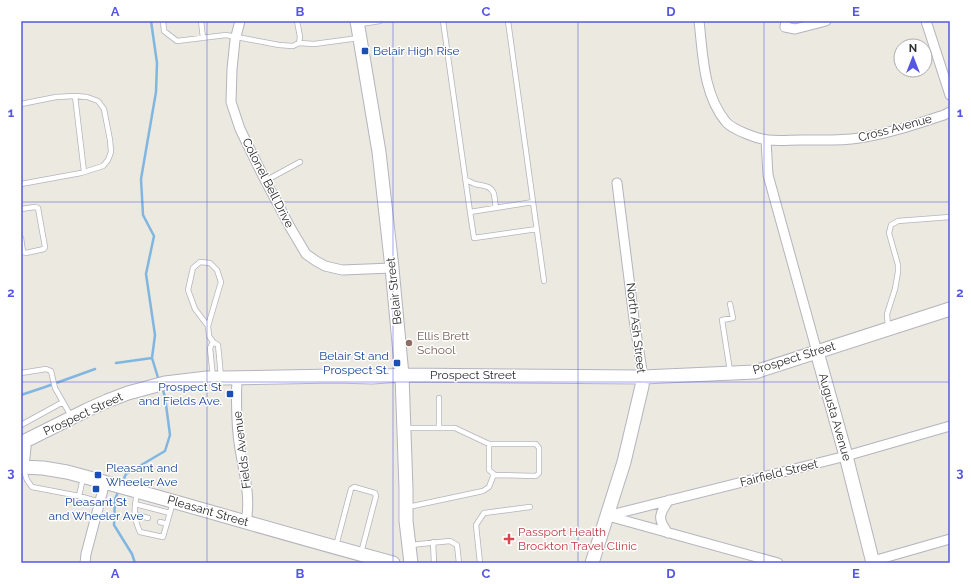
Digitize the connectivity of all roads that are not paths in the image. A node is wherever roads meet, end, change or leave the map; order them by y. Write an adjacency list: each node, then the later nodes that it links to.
1 (163, 21): 14 (lane)
2 (201, 21): 14 (lane)
3 (240, 21): 13 (street, Colonel Bell Drive)
4 (297, 21): 16 (lane)
5 (380, 21): 11 (lane)
6 (443, 21): 24 (lane)
7 (508, 21): 28 (lane)
8 (699, 21): 21 (street, Cross Avenue)
9 (826, 21): 12 (street)
10 (926, 21): 18 (street)
11 (358, 22): 15 (street, Belair Street)
12 (785, 24)
13 (236, 36): 14 (lane); 16 (lane); 25 (street, Colonel Bell Drive)
14 (203, 38)
15 (360, 38): 16 (lane); 35 (street, Belair Street)
16 (299, 43)
17 (75, 96): 19 (lane); 23 (lane); 23 (lane)
18 (950, 96)
19 (21, 104)
20 (950, 112): 21 (street, Cross Avenue)
21 (766, 140): 42 (street, Augusta Avenue)
22 (300, 162): 25 (lane)
23 (84, 172): 27 (lane)
24 (466, 180): 29 (lane); 31 (lane)
25 (265, 181): 35 (street, Colonel Bell Drive)
26 (617, 183): 46 (street, North Ash Street)
27 (21, 184)
28 (533, 202): 29 (lane); 33 (lane)
29 (496, 208): 31 (lane)
30 (21, 209): 34 (lane)
31 (470, 212): 33 (lane)
32 (950, 217): 40 (lane)
33 (537, 230): 36 (lane)
34 (21, 238)
35 (392, 268): 45 (street, Belair Street)
36 (544, 282)
37 (730, 304): 44 (lane)
38 (950, 309): 40 (street, Prospect Street)
39 (208, 326): 39 (lane); 41 (lane)
40 (888, 329): 42 (street, Prospect Street)
41 (213, 342): 48 (lane); 48 (lane)
42 (817, 352): 44 (street, Prospect Street); 58 (street, Augusta Avenue)
43 (21, 373): 50 (lane)
44 (730, 373): 46 (street, Prospect Street)
45 (402, 375): 46 (street, Prospect Street); 47 (street, Prospect Street); 54 (street, Belair Street)
46 (643, 377): 71 (street, North Ash Street)
47 (237, 378): 48 (street, Prospect Street); 74 (street, Fields Avenue)
48 (217, 379): 51 (street, Prospect Street)
49 (439, 398): 55 (lane)
50 (63, 402): 51 (lane); 52 (lane)
51 (72, 418): 56 (street, Prospect Street)
52 (21, 425)
53 (950, 426): 58 (street, Fairfield Street)
54 (404, 428): 55 (lane); 68 (street, Belair Street)
55 (439, 428): 57 (lane)
56 (22, 440): 59 (street, Prospect Street)
57 (489, 444): 60 (lane); 60 (lane)
58 (846, 456): 65 (street, Fairfield Street); 82 (street, Augusta Avenue)
59 (22, 467): 61 (street, Pleasant Street); 64 (lane)
60 (494, 474): 68 (lane)
61 (83, 476): 62 (street, Pleasant Street); 64 (lane)
62 (108, 483): 63 (street, Pleasant Street); 66 (street)
63 (132, 494): 67 (street, Pleasant Street); 70 (lane)
64 (78, 496): 66 (lane)
65 (669, 500): 71 (street, Fairfield Street); 76 (street)
66 (100, 502): 83 (street)
67 (172, 507): 74 (street, Pleasant Street); 75 (lane)
68 (406, 507): 79 (street, Belair Street)
69 (530, 507): 88 (lane)
70 (134, 514): 72 (lane); 75 (lane)
71 (607, 516): 76 (street); 89 (street, North Ash Street)
72 (148, 518)
73 (160, 522): 75 (lane)
74 (246, 522): 80 (street, Pleasant Street)
75 (167, 524)
76 (668, 533): 90 (street)
77 (950, 540): 82 (street)
78 (433, 542): 79 (lane); 86 (lane); 87 (lane)
79 (409, 545): 85 (street, Belair Street)
80 (335, 547): 81 (street, Pleasant Street); 81 (lane)
81 (365, 558): 84 (street, Pleasant Street)
82 (873, 562)
83 (85, 563)
84 (393, 563)
85 (411, 563)
86 (434, 563)
87 (459, 563)
88 (480, 563)
89 (592, 563)
90 (778, 563)

